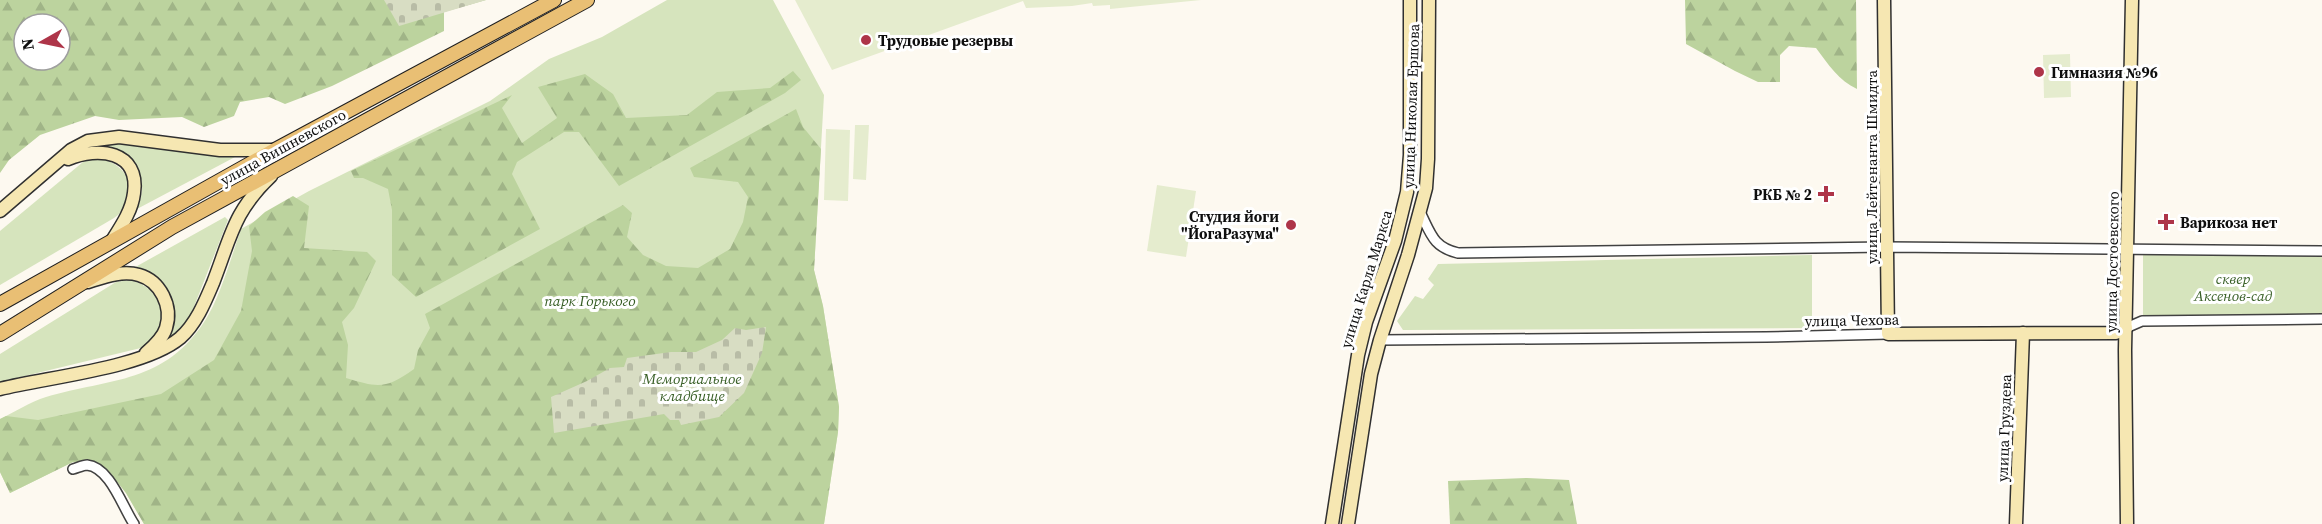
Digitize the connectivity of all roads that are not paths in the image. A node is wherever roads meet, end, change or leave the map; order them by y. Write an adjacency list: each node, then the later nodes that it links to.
1 (554, 0): 7 (main road, улица Вишневского)
2 (587, 0): 8 (main road, улица Вишневского)
3 (1429, 0): 11 (street, улица Николая Ершова)
4 (1884, 0): 13 (street, улица Лейтенанта Шмидта)
5 (2132, 0): 14 (street, улица Достоевского)
6 (1410, 2): 28 (street, улица Карла Маркса)
7 (274, 150): 9 (street); 12 (main road, улица Вишневского)
8 (281, 167): 16 (main road, улица Вишневского); 24 (street)
9 (44, 174): 10 (street); 12 (street)
10 (0, 211)
11 (1420, 212): 13 (street); 23 (street, улица Карла Маркса)
12 (113, 239): 17 (main road, улица Вишневского)
13 (1886, 247): 14 (street); 21 (street, улица Лейтенанта Шмидта)
14 (2127, 248): 15 (street); 19 (street, улица Достоевского)
15 (2322, 251)
16 (78, 284): 20 (main road, улица Вишневского); 24 (street)
17 (0, 304)
18 (2322, 319): 19 (street, улица Чехова)
19 (2126, 327): 22 (street, улица Чехова); 31 (street, улица Достоевского)
20 (0, 333)
21 (1888, 333): 22 (street, улица Чехова); 23 (street, улица Чехова)
22 (2023, 333): 30 (street, улица Груздева)
23 (1380, 340): 29 (street, улица Карла Маркса)
24 (141, 358): 25 (street)
25 (0, 389)
26 (73, 469): 27 (street)
27 (134, 524)
28 (1332, 524)
29 (1348, 524)
30 (2016, 524)
31 (2127, 524)

